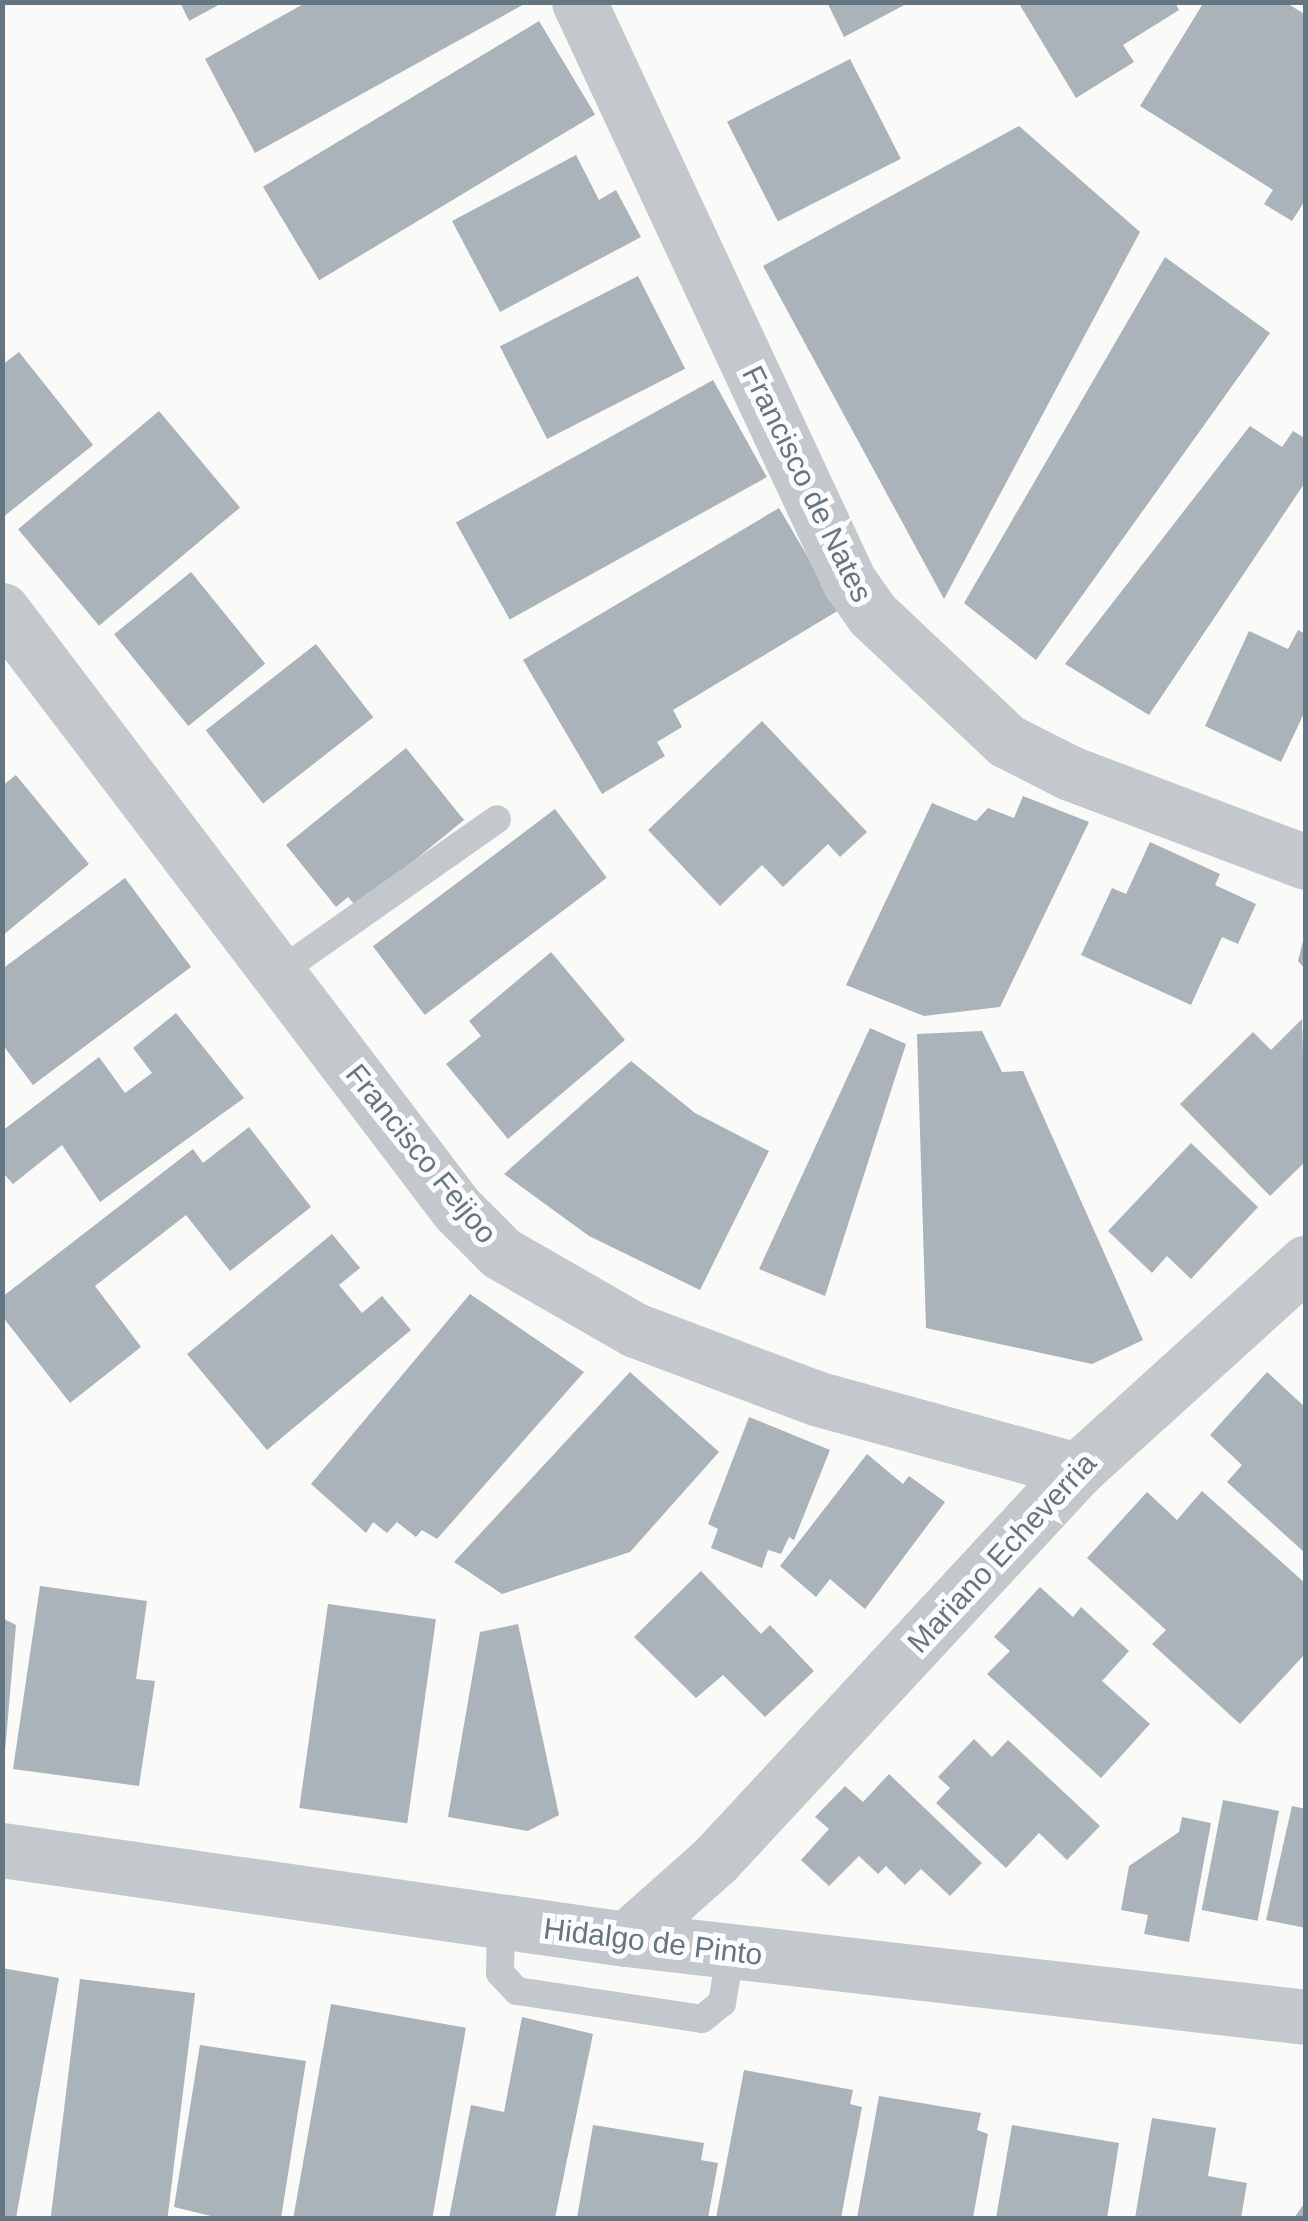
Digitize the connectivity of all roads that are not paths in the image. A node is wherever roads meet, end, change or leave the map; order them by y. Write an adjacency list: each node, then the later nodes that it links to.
1 (579, 2): 4 (street, Francisco de Nates)
2 (2, 610): 5 (street, Francisco Feijoo)
3 (497, 819): 5 (lane)
4 (1306, 862)
5 (280, 971): 7 (street, Francisco Feijoo)
6 (1306, 1262): 7 (street, Mariano Echeverria)
7 (1077, 1470): 9 (street, Mariano Echeverria)
8 (2, 1850): 10 (street, Hidalgo de Pinto)
9 (715, 1860): 11 (street, Mariano Echeverria); 12 (street, Mariano Echeverria)
10 (501, 1922): 11 (street, Hidalgo de Pinto); 12 (lane)
11 (626, 1939): 12 (street, Hidalgo de Pinto)
12 (731, 1951): 13 (street, Hidalgo de Pinto)
13 (1306, 2016)

